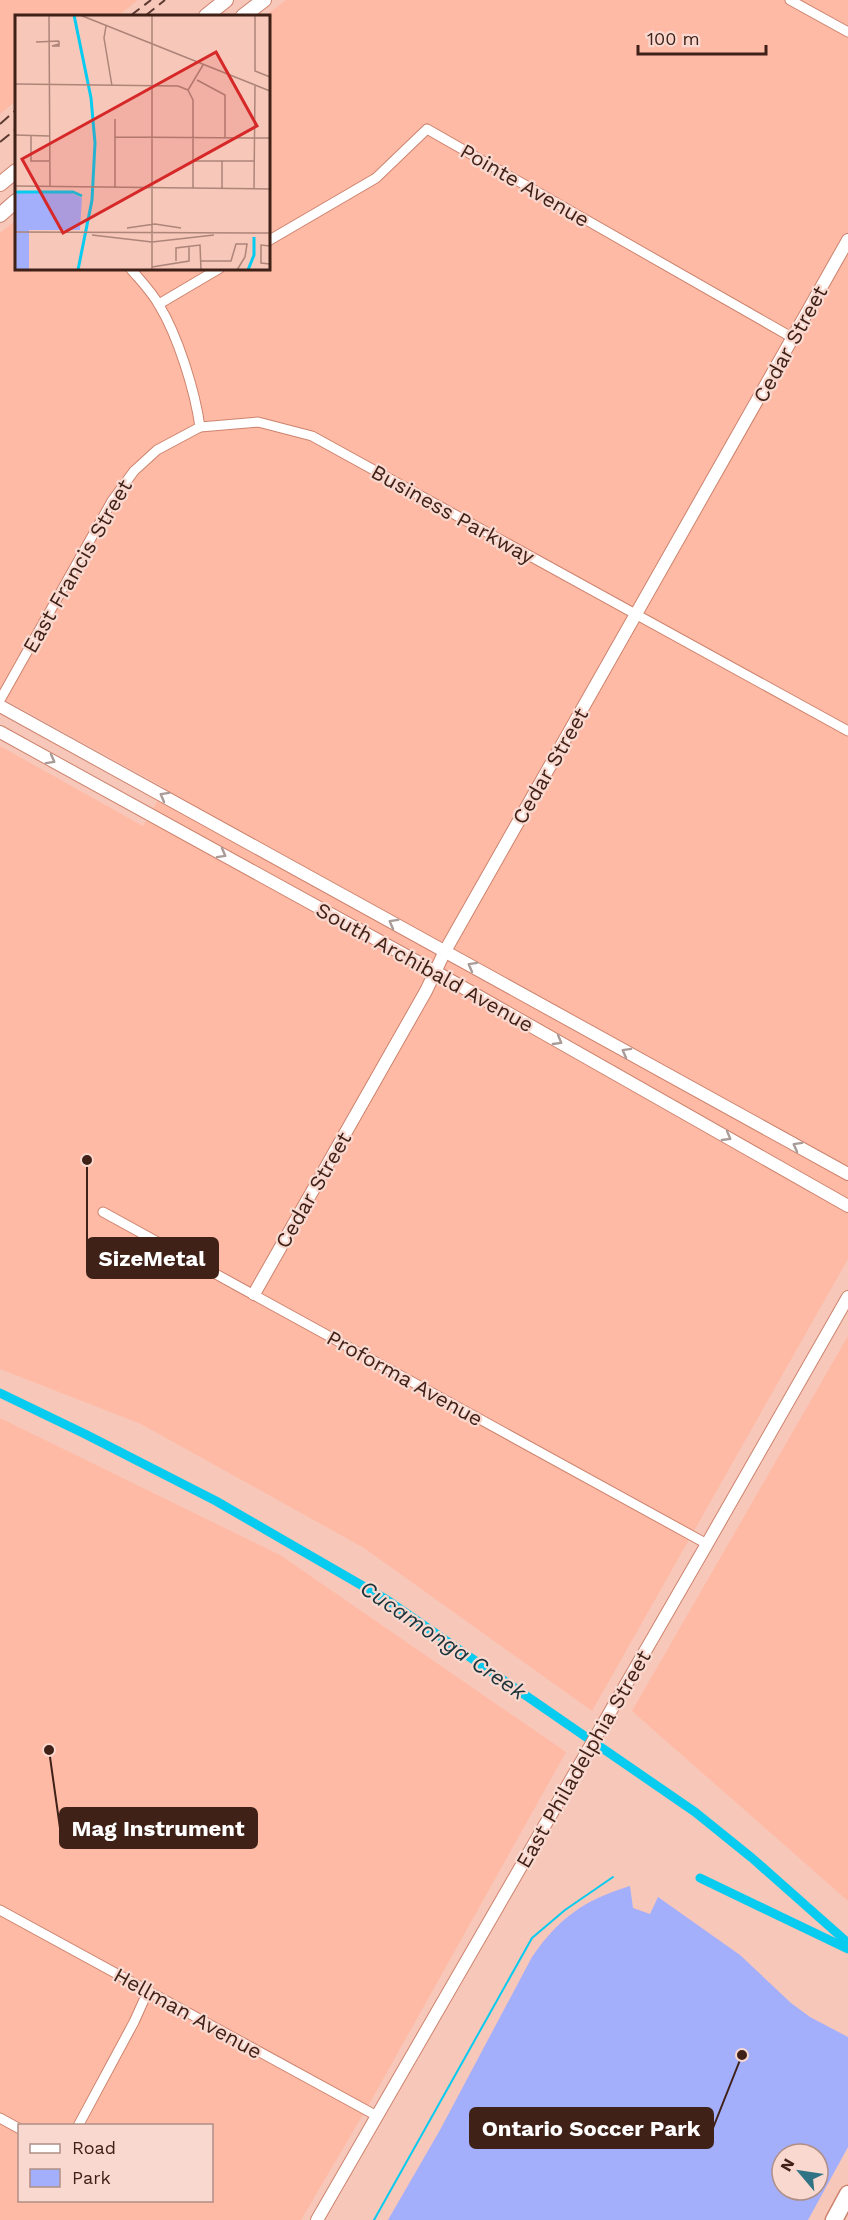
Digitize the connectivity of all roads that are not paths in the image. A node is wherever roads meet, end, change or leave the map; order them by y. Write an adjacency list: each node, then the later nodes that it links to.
1 (226, 0): 4 (main road)
2 (264, 0): 5 (main road)
3 (790, 0): 6 (street)
4 (207, 15)
5 (244, 15)
6 (848, 32)
7 (15, 172): 8 (main road)
8 (0, 184)
9 (15, 202): 10 (main road)
10 (0, 215)
11 (270, 240): 16 (street, Pointe Avenue)
12 (848, 240): 16 (street, Cedar Street)
13 (132, 270): 15 (street)
14 (217, 270): 15 (street)
15 (159, 304): 17 (street)
16 (793, 338): 18 (street, Cedar Street)
17 (200, 427): 18 (street, Business Parkway); 19 (street, East Francis Street)
18 (636, 614): 21 (street, Business Parkway); 23 (street, Cedar Street)
19 (0, 700)
20 (0, 706): 23 (street, South Archibald Avenue, one-way to 20)
21 (847, 728)
22 (0, 732): 24 (street, South Archibald Avenue, one-way to 24)
23 (445, 951): 24 (street, Cedar Street); 25 (street, South Archibald Avenue, one-way to 23)
24 (434, 971): 26 (street, South Archibald Avenue, one-way to 26); 28 (street, Cedar Street)
25 (848, 1174)
26 (848, 1206)
27 (103, 1212): 28 (street, Proforma Avenue)
28 (254, 1294): 30 (street, Proforma Avenue)
29 (848, 1297): 30 (street, East Philadelphia Street)
30 (707, 1544): 33 (street, East Philadelphia Street)
31 (0, 1910): 32 (street, Hellman Avenue)
32 (148, 1991): 33 (street, Hellman Avenue); 35 (street)
33 (377, 2116): 38 (street, East Philadelphia Street)
34 (0, 2118): 36 (street)
35 (79, 2124)
36 (18, 2128)
37 (848, 2194): 39 (highway)
38 (317, 2220)
39 (834, 2220)

